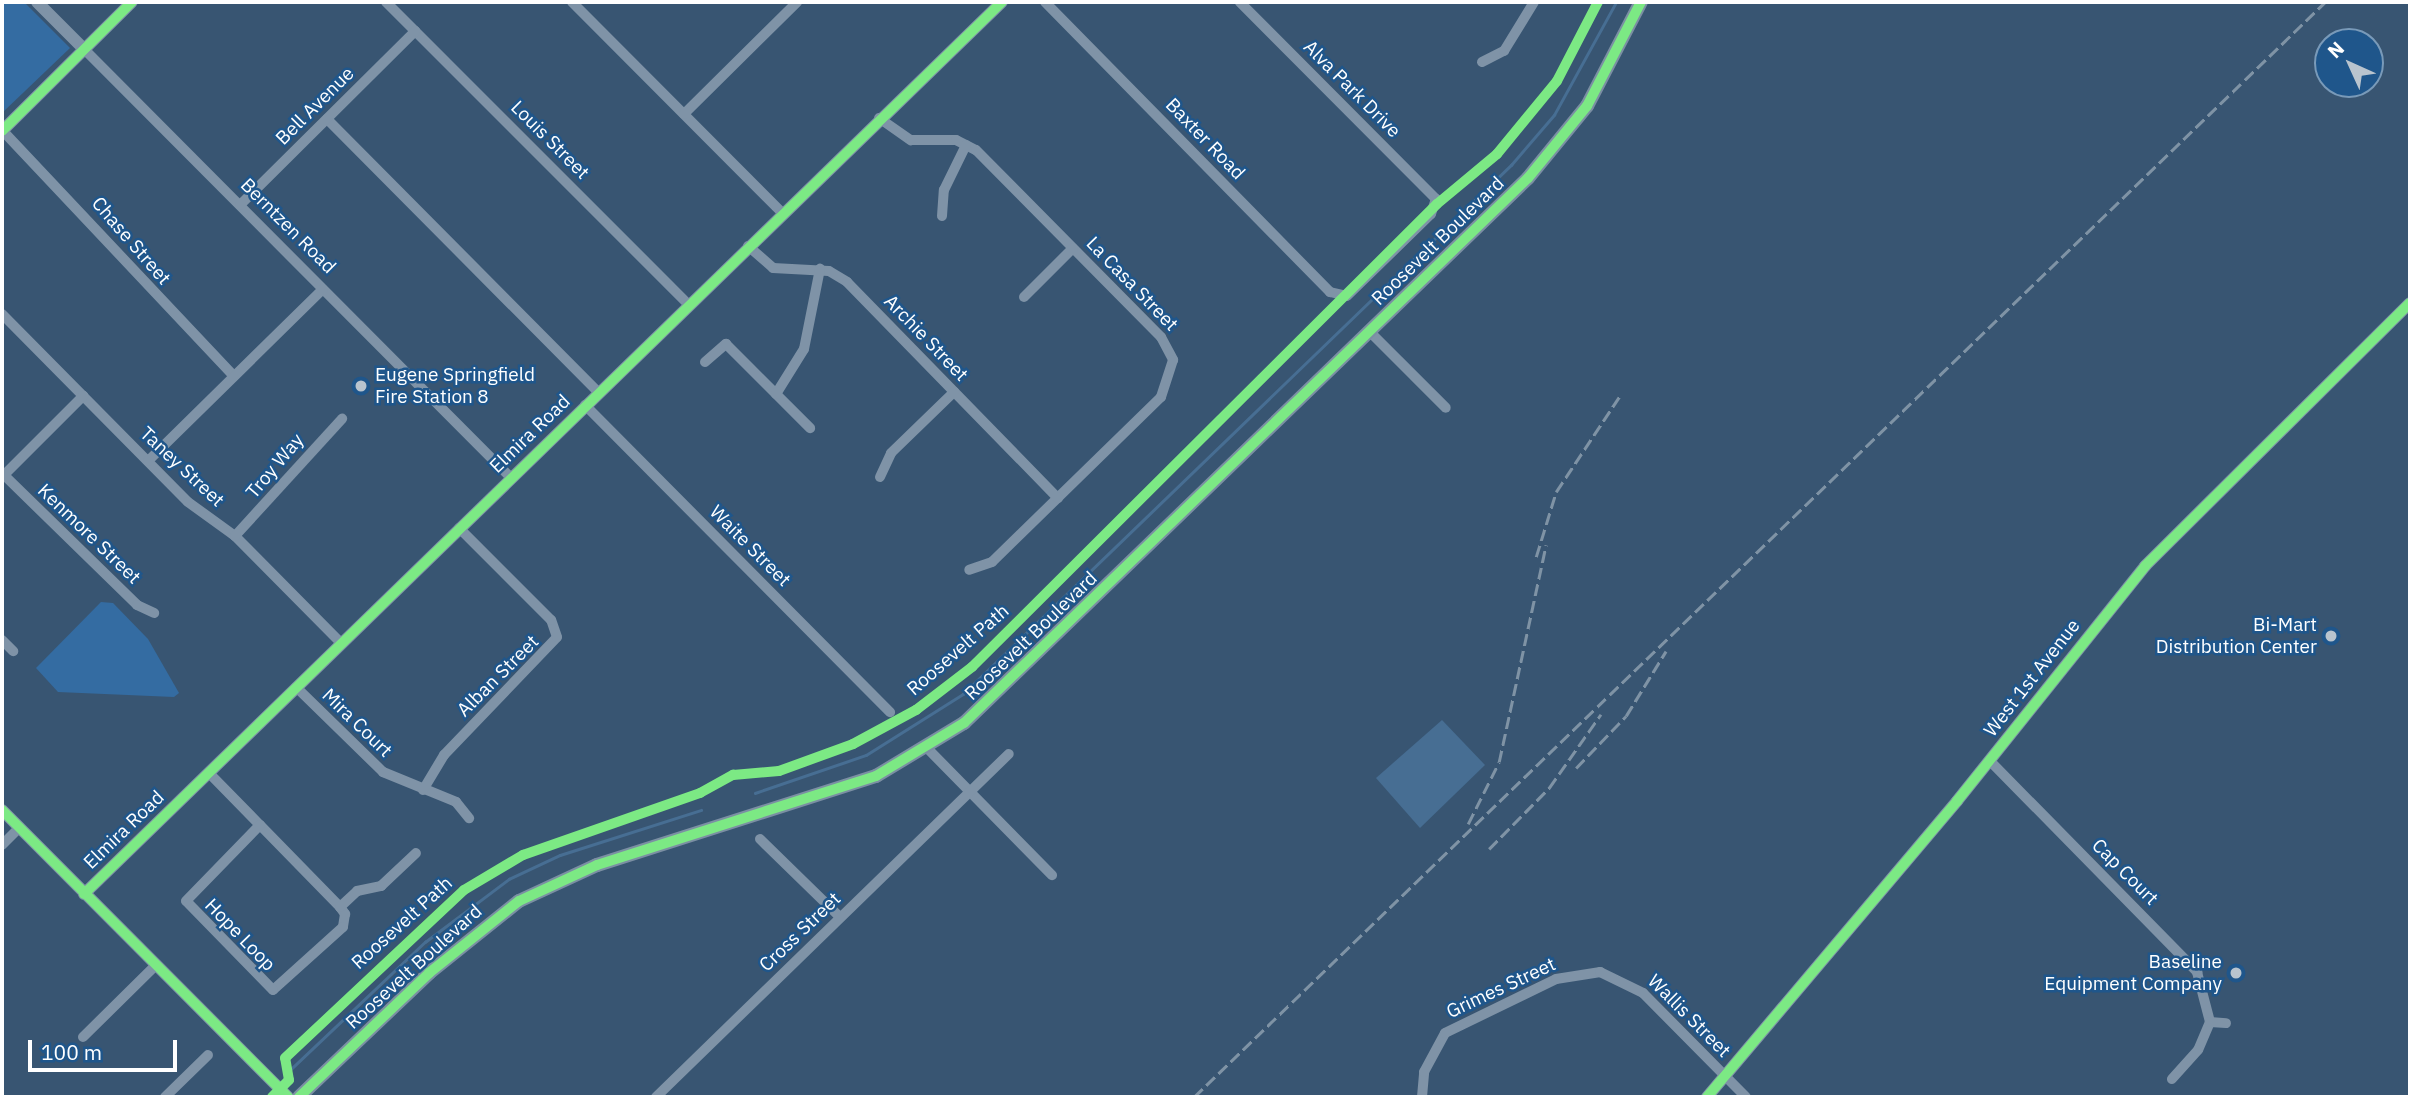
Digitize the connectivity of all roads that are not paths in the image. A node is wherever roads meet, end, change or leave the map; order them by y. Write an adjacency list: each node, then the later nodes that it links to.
1 (37, 2): 12 (street, Berntzen Road)
2 (132, 2): 12 (street)
3 (386, 2): 11 (street, Louis Street)
4 (572, 2): 14 (street)
5 (797, 2): 14 (street)
6 (1002, 2): 15 (street, Elmira Road)
7 (1045, 2): 19 (street, Baxter Road)
8 (1240, 2): 19 (street, Alva Park Drive)
9 (1534, 2): 13 (street)
10 (1642, 2): 31 (main road, Roosevelt Boulevard)
11 (415, 31): 16 (street, Bell Avenue); 29 (street, Louis Street)
12 (84, 48): 17 (street); 20 (street, Berntzen Road)
13 (1482, 62)
14 (684, 114): 21 (street)
15 (879, 118): 18 (street); 21 (street, Elmira Road)
16 (327, 119): 20 (street, Bell Avenue); 34 (street)
17 (2, 131): 33 (street, Chase Street)
18 (965, 145): 22 (street); 24 (street, La Casa Street)
19 (1437, 204)
20 (240, 205): 26 (street, Berntzen Road)
21 (782, 213): 23 (street, Elmira Road)
22 (942, 216)
23 (748, 246): 25 (street, Archie Street); 29 (street, Elmira Road)
24 (1073, 248): 27 (street); 46 (street, La Casa Street)
25 (820, 269): 35 (street, Archie Street); 36 (street)
26 (323, 289): 33 (street); 45 (street, Berntzen Road)
27 (1024, 297)
28 (2410, 303): 58 (street, West 1st Avenue)
29 (688, 304): 34 (street, Elmira Road)
30 (2, 314): 37 (street, Taney Street)
31 (1370, 332): 39 (street); 56 (main road, Roosevelt Boulevard)
32 (705, 362): 36 (street)
33 (234, 376): 42 (street)
34 (598, 392): 38 (street, Elmira Road)
35 (954, 392): 44 (street); 46 (street, Archie Street)
36 (776, 394): 41 (street)
37 (83, 396): 42 (street, Taney Street); 43 (street)
38 (585, 405): 45 (street, Elmira Road); 55 (street, Waite Street)
39 (1446, 408)
40 (342, 419): 48 (street, Troy Way)
41 (810, 428)
42 (148, 461): 48 (street, Taney Street)
43 (3, 476): 50 (street, Kenmore Street)
44 (880, 477)
45 (510, 478): 47 (street, Elmira Road)
46 (1058, 498): 49 (street, La Casa Street)
47 (459, 528): 52 (street, Elmira Road); 60 (street, Alban Street)
48 (234, 536): 52 (street, Taney Street)
49 (970, 570)
50 (154, 613)
51 (2, 640): 53 (street)
52 (341, 643): 54 (street, Elmira Road)
53 (13, 651)
54 (296, 687): 59 (street, Elmira Road); 60 (street, Mira Court)
55 (890, 712)
56 (928, 749): 61 (street); 83 (main road, Roosevelt Boulevard)
57 (1009, 754): 61 (street, Cross Street)
58 (1990, 761): 75 (street, Cap Court); 79 (street, West 1st Avenue)
59 (209, 773): 64 (street); 70 (street, Elmira Road)
60 (423, 790): 63 (street, Mira Court)
61 (969, 792): 69 (street); 72 (street, Cross Street)
62 (2, 810): 65 (street)
63 (469, 818)
64 (260, 825): 71 (street); 71 (street, Hope Loop)
65 (19, 828): 67 (street); 70 (street)
66 (760, 839): 72 (street)
67 (2, 845)
68 (416, 853): 71 (street)
69 (1052, 875)
70 (85, 894): 73 (street)
71 (340, 907)
72 (840, 917): 84 (street, Cross Street)
73 (156, 965): 77 (street); 82 (street)
74 (1600, 972): 79 (street, Wallis Street); 85 (street, Grimes Street)
75 (2210, 1022): 76 (street); 80 (street)
76 (2226, 1023)
77 (83, 1038)
78 (208, 1055): 81 (street)
79 (1725, 1076): 86 (street, West 1st Avenue); 87 (street, Wallis Street)
80 (2172, 1079)
81 (165, 1097)
82 (288, 1097)
83 (299, 1097)
84 (656, 1097)
85 (1422, 1097)
86 (1707, 1097)
87 (1746, 1097)

